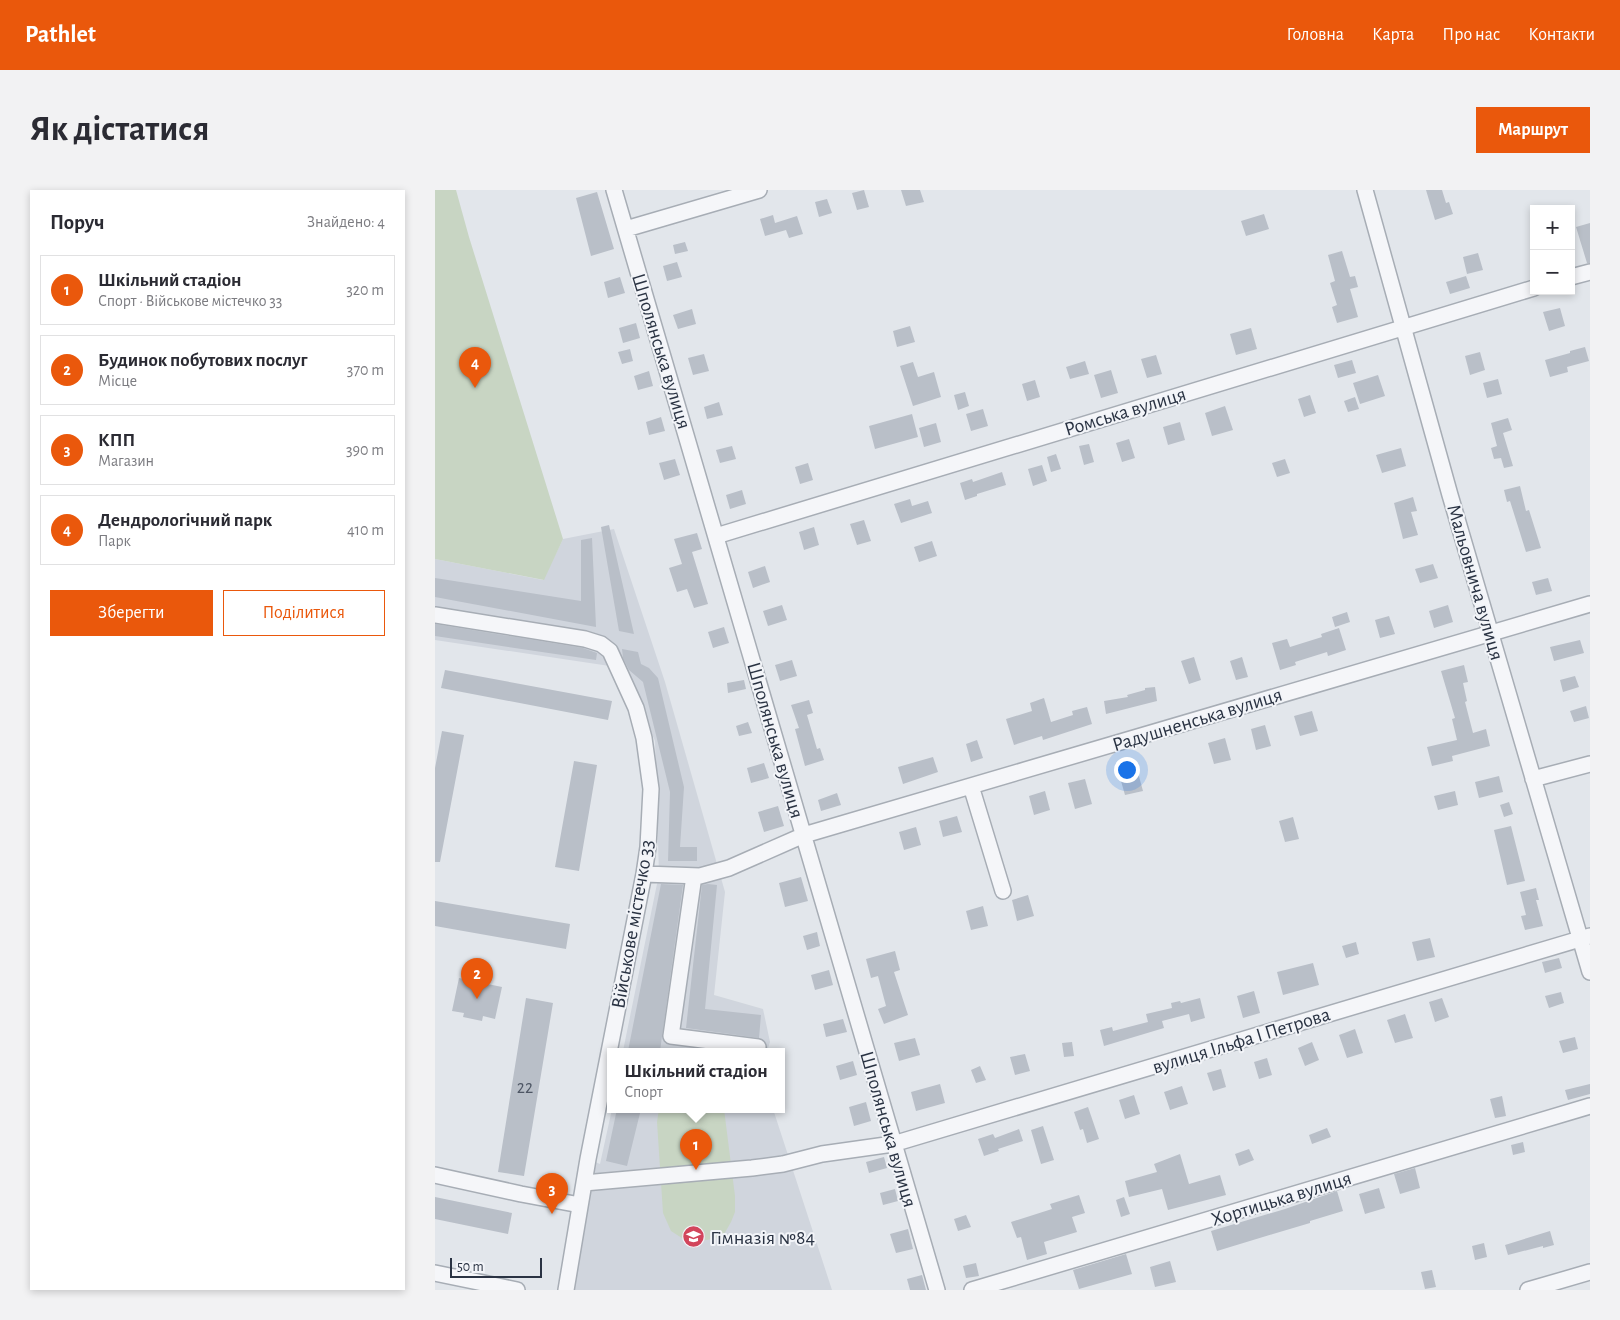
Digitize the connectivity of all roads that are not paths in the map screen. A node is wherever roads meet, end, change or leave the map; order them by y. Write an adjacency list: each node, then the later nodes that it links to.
1 (614, 190): 4 (street, Шполянська вулиця)
2 (759, 190): 4 (street)
3 (1365, 190): 8 (street, Мальовнича вулиця)
4 (625, 230): 9 (street, Шполянська вулиця)
5 (1590, 272): 6 (street)
6 (1575, 276)
7 (1530, 289): 8 (street, Ромська вулиця)
8 (1402, 327): 9 (street, Ромська вулиця); 12 (street, Мальовнича вулиця)
9 (716, 536): 16 (street, Шполянська вулиця)
10 (1590, 604): 12 (street, Радушненська вулиця)
11 (435, 615): 17 (street, Військове містечко 33)
12 (1491, 632): 14 (street, Мальовнича вулиця); 15 (street, Радушненська вулиця)
13 (1590, 764): 14 (street)
14 (1533, 779): 20 (street, Мальовнича вулиця)
15 (971, 786): 16 (street, Радушненська вулиця); 19 (street)
16 (804, 834): 18 (street, Радушненська вулиця); 26 (street, Шполянська вулиця)
17 (645, 874): 18 (street, Радушненська вулиця); 23 (street, Військове містечко 33)
18 (694, 876): 22 (street)
19 (1003, 891)
20 (1585, 937): 21 (street, Мальовнича вулиця); 26 (street, вулиця Ільфа І Петрова)
21 (1590, 972)
22 (758, 1047)
23 (611, 1048)
24 (607, 1066): 28 (street, Військове містечко 33)
25 (1590, 1106): 35 (street, Хортицька вулиця)
26 (893, 1144): 28 (street, вулиця Ільфа І Петрова); 34 (street, Шполянська вулиця)
27 (435, 1175): 29 (street)
28 (584, 1183): 29 (street, Військове містечко 33)
29 (580, 1205): 33 (street, Військове містечко 33)
30 (1590, 1272): 36 (street)
31 (435, 1273): 32 (street)
32 (517, 1290)
33 (565, 1290)
34 (937, 1290)
35 (972, 1290)
36 (1528, 1290)

